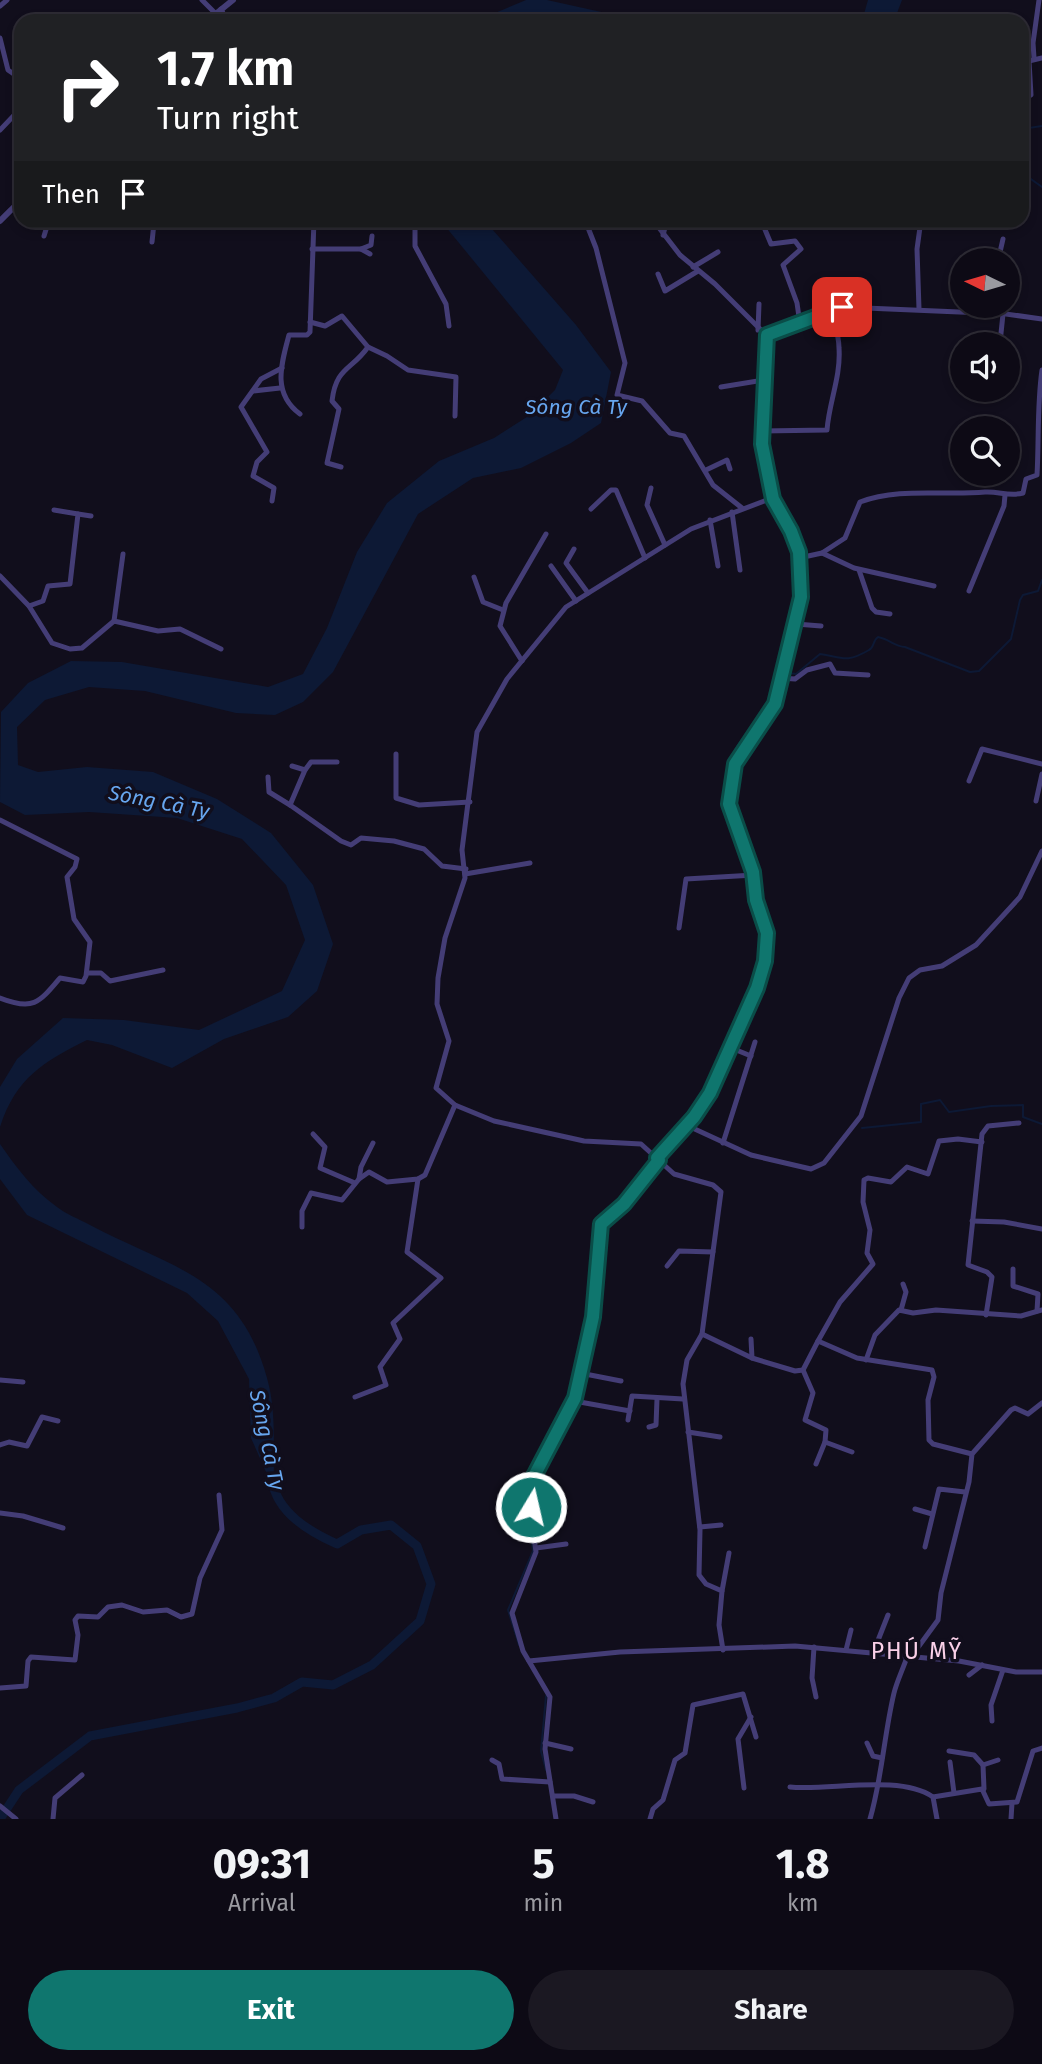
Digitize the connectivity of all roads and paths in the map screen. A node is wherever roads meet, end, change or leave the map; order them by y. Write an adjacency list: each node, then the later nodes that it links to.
1 (7, 0): 5 (street)
2 (202, 0): 6 (street)
3 (233, 0): 6 (street)
4 (1039, 0): 9 (street)
5 (0, 6)
6 (218, 12): 7 (street)
7 (216, 14)
8 (0, 38): 12 (street)
9 (1034, 58): 10 (street); 11 (street)
10 (1042, 58)
11 (1029, 62)
12 (14, 74)
13 (1029, 74): 14 (street)
14 (1029, 97)
15 (14, 115): 16 (street)
16 (0, 130)
17 (14, 207): 18 (street)
18 (0, 221)
19 (46, 228): 29 (street)
20 (153, 228): 32 (street)
21 (313, 228): 33 (street)
22 (415, 228): 48 (street)
23 (588, 228): 63 (street)
24 (658, 228): 28 (street)
25 (665, 228): 28 (street)
26 (764, 228): 47 (street)
27 (920, 228): 42 (street)
28 (663, 235): 38 (street)
29 (44, 236)
30 (372, 236): 35 (street)
31 (1003, 239): 34 (street)
32 (152, 242)
33 (312, 248): 35 (street); 46 (street)
34 (1001, 248)
35 (361, 249): 37 (street)
36 (718, 251): 38 (street)
37 (370, 254)
38 (696, 269): 39 (street); 49 (street)
39 (658, 274)
40 (759, 304): 49 (street)
41 (831, 309): 42 (street); 47 (street); 60 (street)
42 (919, 309): 43 (street)
43 (950, 309)
44 (1020, 316): 45 (street)
45 (1042, 319)
46 (310, 321): 51 (street); 52 (street)
47 (800, 324): 50 (street)
48 (449, 326)
49 (758, 330): 50 (street)
50 (767, 335): 54 (street)
51 (368, 347): 59 (street); 61 (street)
52 (282, 368): 56 (street); 57 (street)
53 (1042, 370): 65 (street)
54 (764, 380): 55 (street); 60 (street)
55 (721, 387)
56 (280, 388): 57 (street); 58 (street)
57 (253, 391): 67 (street)
58 (300, 414)
59 (455, 416)
60 (761, 431): 66 (street)
61 (341, 467)
62 (730, 469): 63 (street)
63 (706, 470): 68 (street)
64 (652, 488): 76 (street)
65 (1005, 495): 78 (street); 89 (street)
66 (769, 499): 68 (street); 81 (street)
67 (272, 501)
68 (742, 508): 71 (street)
69 (591, 509): 80 (street)
70 (54, 510): 72 (street)
71 (732, 512): 74 (street); 84 (street)
72 (78, 514): 73 (street); 92 (street)
73 (92, 516)
74 (710, 520): 76 (street); 83 (street)
75 (547, 534): 93 (street)
76 (664, 545): 80 (street)
77 (574, 549): 90 (street)
78 (822, 552): 81 (street); 85 (street)
79 (123, 554): 95 (street)
80 (645, 558): 90 (street)
81 (799, 558): 96 (street)
82 (551, 566): 91 (street)
83 (718, 566)
84 (740, 570)
85 (859, 570): 88 (street); 94 (street)
86 (0, 576): 92 (street)
87 (474, 577): 93 (street)
88 (934, 586)
89 (969, 592)
90 (588, 593): 91 (street)
91 (576, 601): 99 (street)
92 (29, 606): 95 (street)
93 (503, 610): 99 (street)
94 (890, 614)
95 (114, 621): 98 (street)
96 (796, 624): 97 (street); 101 (street)
97 (821, 626)
98 (221, 649)
99 (522, 661): 111 (street)
100 (868, 676): 101 (street)
101 (781, 678): 117 (street)
102 (396, 754): 111 (street)
103 (337, 762): 106 (street)
104 (1042, 764): 109 (street)
105 (292, 766): 106 (street)
106 (305, 770): 112 (street)
107 (1042, 774): 110 (street)
108 (268, 777): 112 (street)
109 (969, 781)
110 (1036, 801)
111 (470, 802): 116 (street)
112 (290, 805): 116 (street)
113 (0, 820): 120 (street)
114 (1042, 851): 131 (street)
115 (530, 863): 116 (street)
116 (465, 872): 125 (street)
117 (751, 875): 118 (street); 123 (street)
118 (679, 928)
119 (163, 970): 120 (street)
120 (87, 973): 121 (street)
121 (0, 998)
122 (755, 1042): 124 (street)
123 (729, 1047): 124 (street); 127 (street)
124 (751, 1056): 131 (street)
125 (455, 1105): 132 (street); 133 (street)
126 (1019, 1123): 129 (street)
127 (686, 1125): 131 (street); 132 (street)
128 (313, 1134): 134 (street)
129 (982, 1142): 135 (street); 147 (street)
130 (373, 1143): 134 (street)
131 (723, 1143)
132 (658, 1159): 138 (street); 151 (street)
133 (418, 1179): 134 (street); 155 (street)
134 (357, 1181): 136 (street)
135 (972, 1221): 137 (street); 144 (street)
136 (302, 1227)
137 (1042, 1229)
138 (713, 1252): 139 (street); 145 (street)
139 (667, 1266)
140 (1013, 1269): 143 (street)
141 (903, 1284): 142 (street)
142 (901, 1310): 144 (street); 149 (street)
143 (1040, 1310): 144 (street)
144 (986, 1315)
145 (702, 1334): 148 (street); 157 (street)
146 (751, 1339): 148 (street)
147 (818, 1340): 149 (street); 150 (street)
148 (752, 1358): 150 (street)
149 (866, 1360): 169 (street)
150 (803, 1370): 166 (street)
151 (580, 1374): 153 (street); 158 (street)
152 (0, 1380): 154 (street)
153 (621, 1381)
154 (23, 1382)
155 (355, 1397)
156 (657, 1399): 157 (street); 160 (street); 163 (street)
157 (683, 1399): 164 (street)
158 (574, 1401): 160 (street); 181 (street)
159 (1042, 1403): 169 (street)
160 (630, 1411): 161 (street)
161 (628, 1420)
162 (58, 1421): 167 (street)
163 (649, 1427)
164 (688, 1432): 165 (street); 177 (street)
165 (720, 1437)
166 (825, 1441): 168 (street); 170 (street)
167 (0, 1445)
168 (852, 1452)
169 (972, 1454): 171 (street)
170 (816, 1464)
171 (965, 1492): 175 (street); 190 (street)
172 (219, 1495): 196 (street)
173 (915, 1509): 175 (street)
174 (0, 1513): 178 (street)
175 (932, 1514): 180 (street)
176 (721, 1525): 177 (street)
177 (700, 1527): 183 (street)
178 (63, 1528)
179 (566, 1544): 181 (street)
180 (925, 1546)
181 (537, 1548): 191 (street)
182 (729, 1553): 183 (street)
183 (722, 1591): 187 (street)
184 (888, 1615): 189 (street)
185 (851, 1630): 188 (street)
186 (814, 1647): 187 (street); 188 (street); 197 (street)
187 (723, 1650): 191 (street)
188 (846, 1650): 189 (street)
189 (873, 1653): 190 (street)
190 (909, 1657): 192 (street); 206 (street)
191 (529, 1661): 201 (street)
192 (982, 1665): 193 (street); 195 (street)
193 (1003, 1670): 194 (street); 199 (street)
194 (1042, 1672)
195 (969, 1675)
196 (0, 1688)
197 (816, 1697)
198 (751, 1717): 200 (street); 215 (street); 226 (street)
199 (992, 1720)
200 (756, 1737)
201 (545, 1742): 204 (street); 212 (street)
202 (867, 1743): 206 (street)
203 (1042, 1748): 221 (street)
204 (571, 1749)
205 (949, 1751): 210 (street)
206 (881, 1758): 213 (street)
207 (492, 1760): 212 (street)
208 (998, 1760): 210 (street)
209 (950, 1762): 217 (street)
210 (983, 1765): 216 (street)
211 (82, 1775): 224 (street)
212 (548, 1782): 218 (street)
213 (880, 1786): 214 (street); 219 (street); 227 (street)
214 (790, 1787)
215 (744, 1788)
216 (984, 1789): 217 (street); 221 (street)
217 (954, 1793): 219 (street)
218 (554, 1796): 220 (street); 225 (street)
219 (933, 1797): 228 (street)
220 (593, 1802)
221 (1012, 1803): 229 (street)
222 (0, 1806): 223 (street)
223 (16, 1819)
224 (53, 1819)
225 (556, 1819)
226 (650, 1819)
227 (870, 1819)
228 (937, 1819)
229 (1011, 1819)

